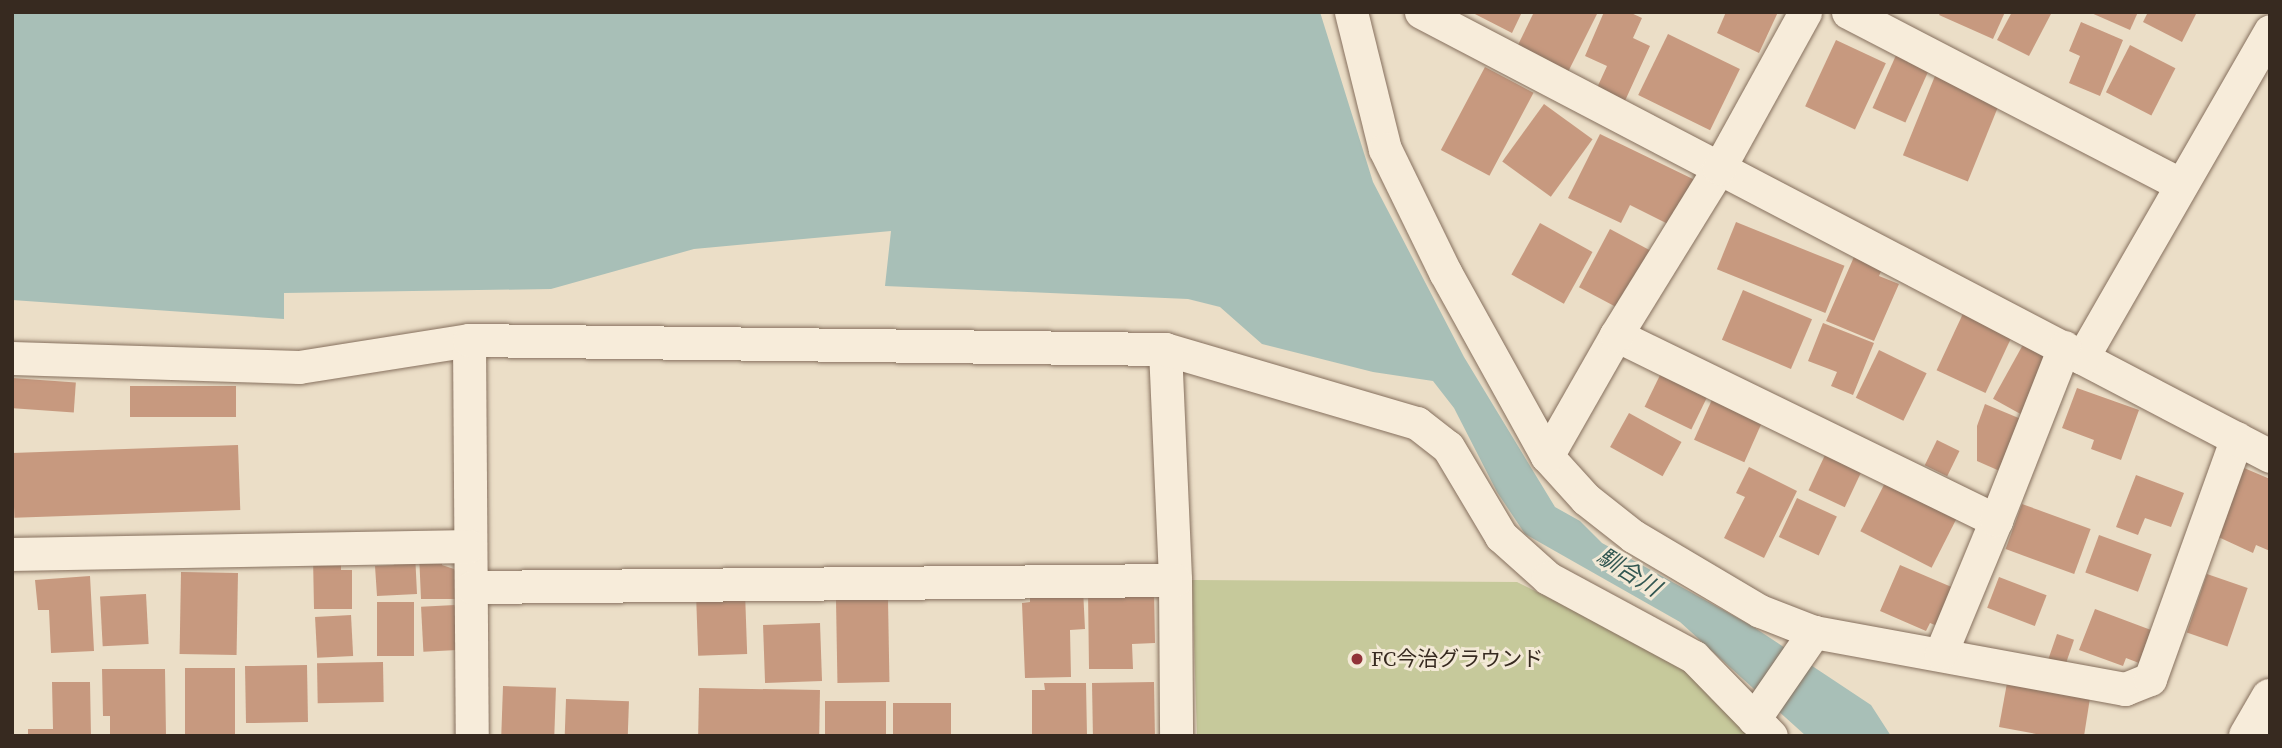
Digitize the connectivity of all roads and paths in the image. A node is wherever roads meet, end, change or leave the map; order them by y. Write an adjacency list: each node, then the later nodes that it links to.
1 (1350, 12): 14 (street)
2 (1421, 12): 6 (street)
3 (1805, 12): 6 (street)
4 (1847, 12): 7 (street)
5 (2270, 31): 7 (street)
6 (1719, 168): 8 (street); 11 (street)
7 (2180, 184): 11 (street)
8 (1616, 335): 14 (street); 16 (street)
9 (470, 340): 10 (street); 12 (street); 17 (street)
10 (1165, 349): 19 (street); 24 (street)
11 (2073, 352): 13 (street); 16 (street)
12 (12, 358)
13 (2237, 438): 15 (street); 22 (street)
14 (1547, 456): 21 (street)
15 (2270, 456)
16 (1996, 520): 22 (street)
17 (470, 546): 18 (street); 20 (street)
18 (12, 554)
19 (1175, 580): 20 (street); 26 (street)
20 (472, 587): 25 (street)
21 (1815, 632): 22 (street); 24 (street)
22 (1941, 653)
23 (2270, 698): 27 (main road)
24 (1761, 723)
25 (472, 736)
26 (1176, 736)
27 (2248, 736)

